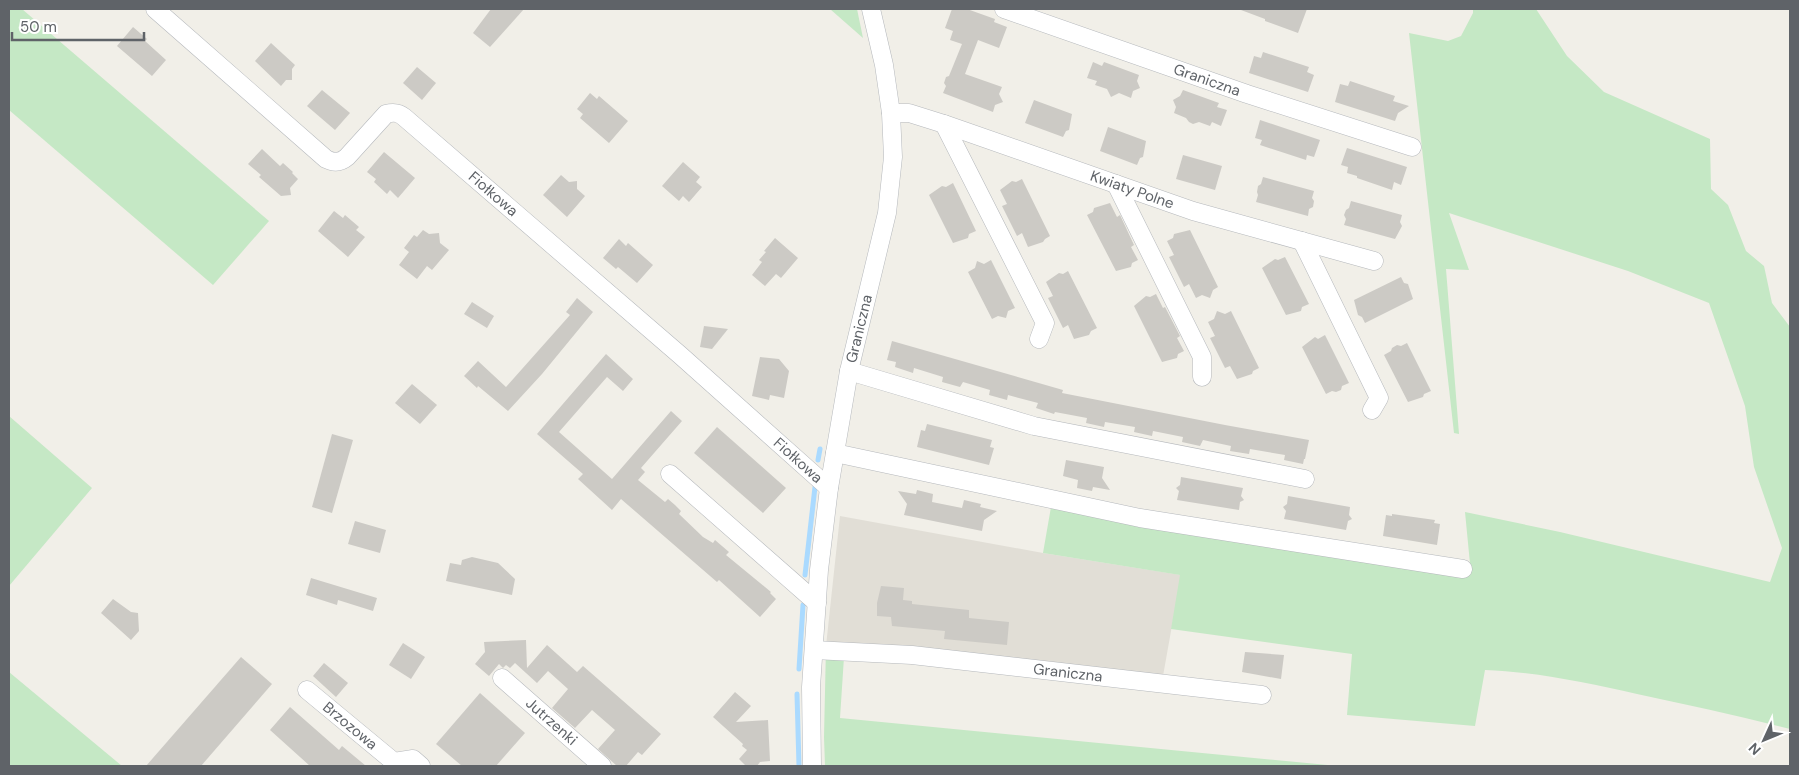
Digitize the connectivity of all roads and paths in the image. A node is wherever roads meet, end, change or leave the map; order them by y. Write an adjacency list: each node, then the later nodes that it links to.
1 (155, 9): 17 (street, Fiołkowa)
2 (872, 9): 4 (street, Graniczna)
3 (1004, 9): 6 (street, Graniczna)
4 (891, 113): 5 (street, Kwiaty Polne); 11 (street, Graniczna)
5 (944, 124): 7 (street, Kwiaty Polne); 10 (street)
6 (1412, 147)
7 (1116, 184): 8 (street, Kwiaty Polne); 12 (street)
8 (1302, 241): 9 (street, Kwiaty Polne); 13 (street)
9 (1374, 261)
10 (1039, 339)
11 (849, 371): 14 (street, Graniczna); 16 (street)
12 (1202, 377)
13 (1372, 410)
14 (835, 453): 17 (street, Graniczna); 18 (street)
15 (670, 474): 19 (street)
16 (1304, 479)
17 (829, 488): 19 (street, Graniczna)
18 (1463, 569)
19 (817, 603): 20 (street, Graniczna)
20 (814, 650): 23 (street, Graniczna); 26 (street, Graniczna)
21 (502, 678): 25 (street, Jutrzenki)
22 (307, 690): 24 (street, Brzozowa)
23 (1262, 695)
24 (421, 766)
25 (602, 766)
26 (812, 766)

